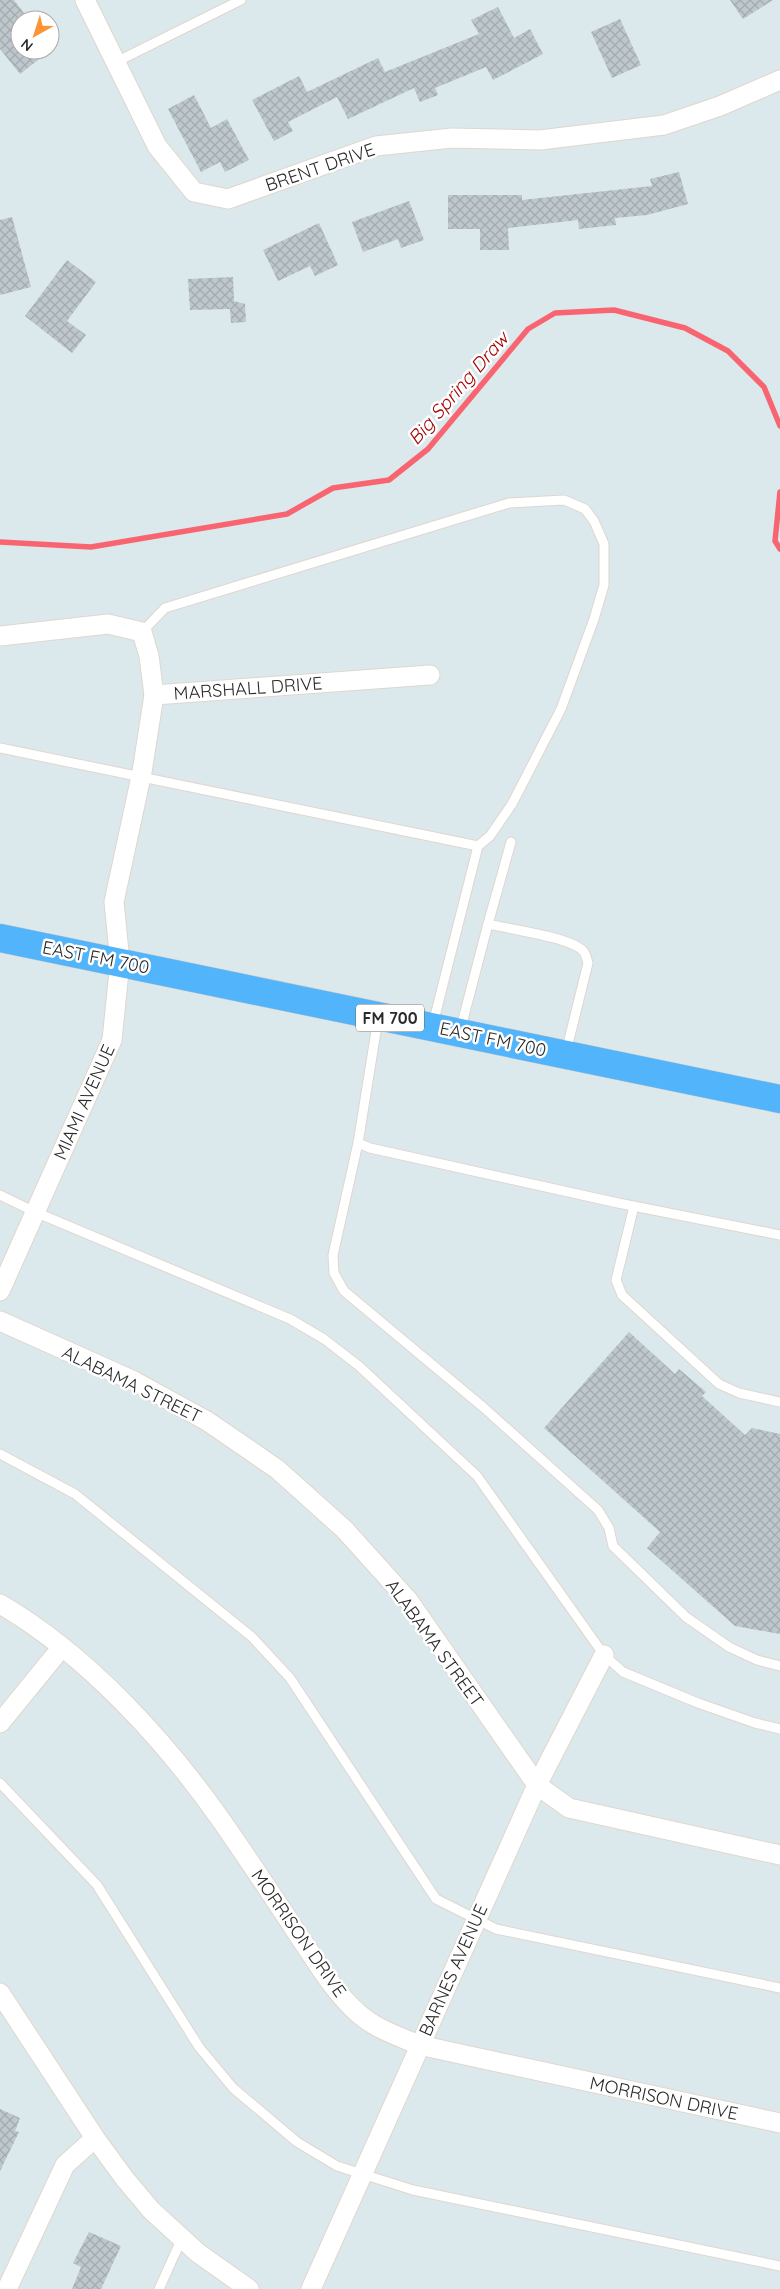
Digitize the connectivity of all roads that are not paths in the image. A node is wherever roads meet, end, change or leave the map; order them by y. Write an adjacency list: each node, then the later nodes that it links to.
1 (85, 0): 3 (street, BRENT DRIVE)
2 (241, 0): 3 (lane)
3 (116, 62): 4 (street, BRENT DRIVE)
4 (780, 80)
5 (142, 632): 6 (street); 8 (street, MARSHALL DRIVE); 12 (lane)
6 (0, 636)
7 (430, 675): 8 (street, MARSHALL DRIVE)
8 (154, 696): 10 (street, MIAMI AVENUE)
9 (0, 748): 10 (lane)
10 (140, 776): 12 (lane); 15 (street, MIAMI AVENUE)
11 (510, 842): 13 (lane)
12 (478, 846): 17 (lane)
13 (488, 924): 18 (lane); 19 (lane)
14 (0, 938): 15 (main road, EAST FM 700 / FM 700)
15 (120, 962): 16 (main road, EAST FM 700 / FM 700); 24 (street, MIAMI AVENUE)
16 (379, 1016): 17 (main road, EAST FM 700 / FM 700); 21 (lane)
17 (432, 1026): 18 (main road, EAST FM 700 / FM 700)
18 (460, 1032): 19 (main road, EAST FM 700 / FM 700)
19 (566, 1054): 20 (main road, EAST FM 700 / FM 700)
20 (780, 1099)
21 (358, 1143): 23 (lane); 33 (lane)
22 (0, 1195): 24 (lane)
23 (634, 1206): 25 (lane); 28 (lane)
24 (35, 1212): 26 (street, MIAMI AVENUE); 32 (lane)
25 (780, 1235)
26 (0, 1291)
27 (0, 1321): 37 (street, ALABAMA STREET)
28 (780, 1402)
29 (0, 1454): 39 (lane)
30 (0, 1604): 31 (street, MORRISON DRIVE)
31 (62, 1647): 34 (street); 42 (street, MORRISON DRIVE)
32 (604, 1655): 35 (lane); 37 (street, BARNES AVENUE)
33 (780, 1666)
34 (0, 1723)
35 (780, 1729)
36 (0, 1783): 45 (lane)
37 (537, 1785): 38 (street, ALABAMA STREET); 39 (street, BARNES AVENUE)
38 (780, 1855)
39 (476, 1919): 40 (lane); 42 (street, BARNES AVENUE)
40 (780, 1988)
41 (0, 1994): 44 (street)
42 (419, 2045): 43 (street, MORRISON DRIVE); 45 (street, BARNES AVENUE)
43 (780, 2123)
44 (95, 2138): 46 (street); 48 (street)
45 (362, 2174): 47 (lane); 51 (street, BARNES AVENUE)
46 (182, 2238): 49 (lane); 50 (street)
47 (780, 2266)
48 (7, 2289)
49 (159, 2289)
50 (249, 2289)
51 (311, 2289)

